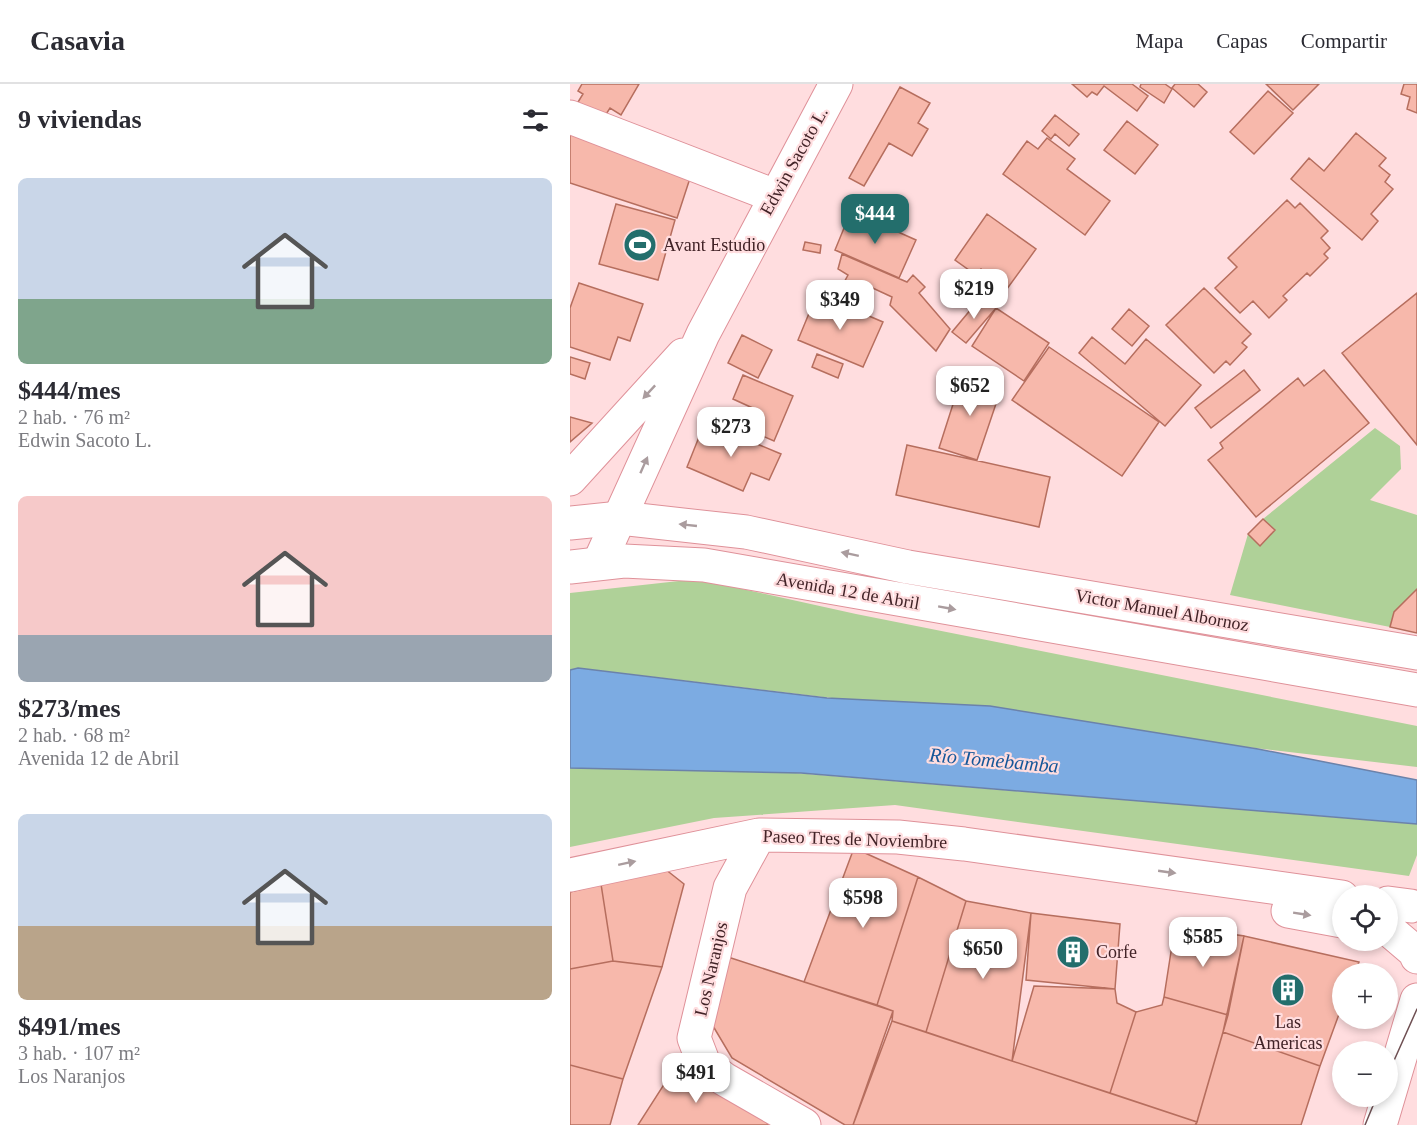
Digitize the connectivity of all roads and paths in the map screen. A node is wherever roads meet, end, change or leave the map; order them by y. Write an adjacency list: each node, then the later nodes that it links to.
1 (836, 84): 3 (main road, Edwin Sacoto L.)
2 (570, 117): 3 (main road)
3 (775, 195): 4 (main road, Edwin Sacoto L.)
4 (703, 334): 5 (main road, Edwin Sacoto L., one-way to 5); 6 (main road, Edwin Sacoto L., one-way to 4)
5 (570, 478)
6 (620, 518): 7 (main road, Avenida 12 de Abril); 8 (main road, Edwin Sacoto L.); 9 (main road, Avenida 12 de Abril, one-way to 6)
7 (570, 523)
8 (584, 565): 11 (main road, Avenida 12 de Abril, one-way to 11)
9 (908, 567): 10 (main road); 12 (main road, Victor Manuel Albornoz)
10 (1417, 636)
11 (1125, 639): 13 (main road, Victor Manuel Albornoz); 14 (main road)
12 (1417, 653)
13 (1417, 690)
14 (1417, 705)
15 (759, 835): 16 (main road, Paseo Tres de Noviembre); 17 (main road, Paseo Tres de Noviembre, one-way to 15); 23 (main road, Los Naranjos)
16 (964, 843): 18 (main road, Paseo Tres de Noviembre, one-way to 18); 19 (main road, Paseo Tres de Noviembre, one-way to 19)
17 (570, 875)
18 (1332, 896)
19 (1332, 919)
20 (1398, 937): 21 (main road)
21 (1417, 957)
22 (1417, 1000): 24 (main road)
23 (804, 1125)
24 (1380, 1125)

